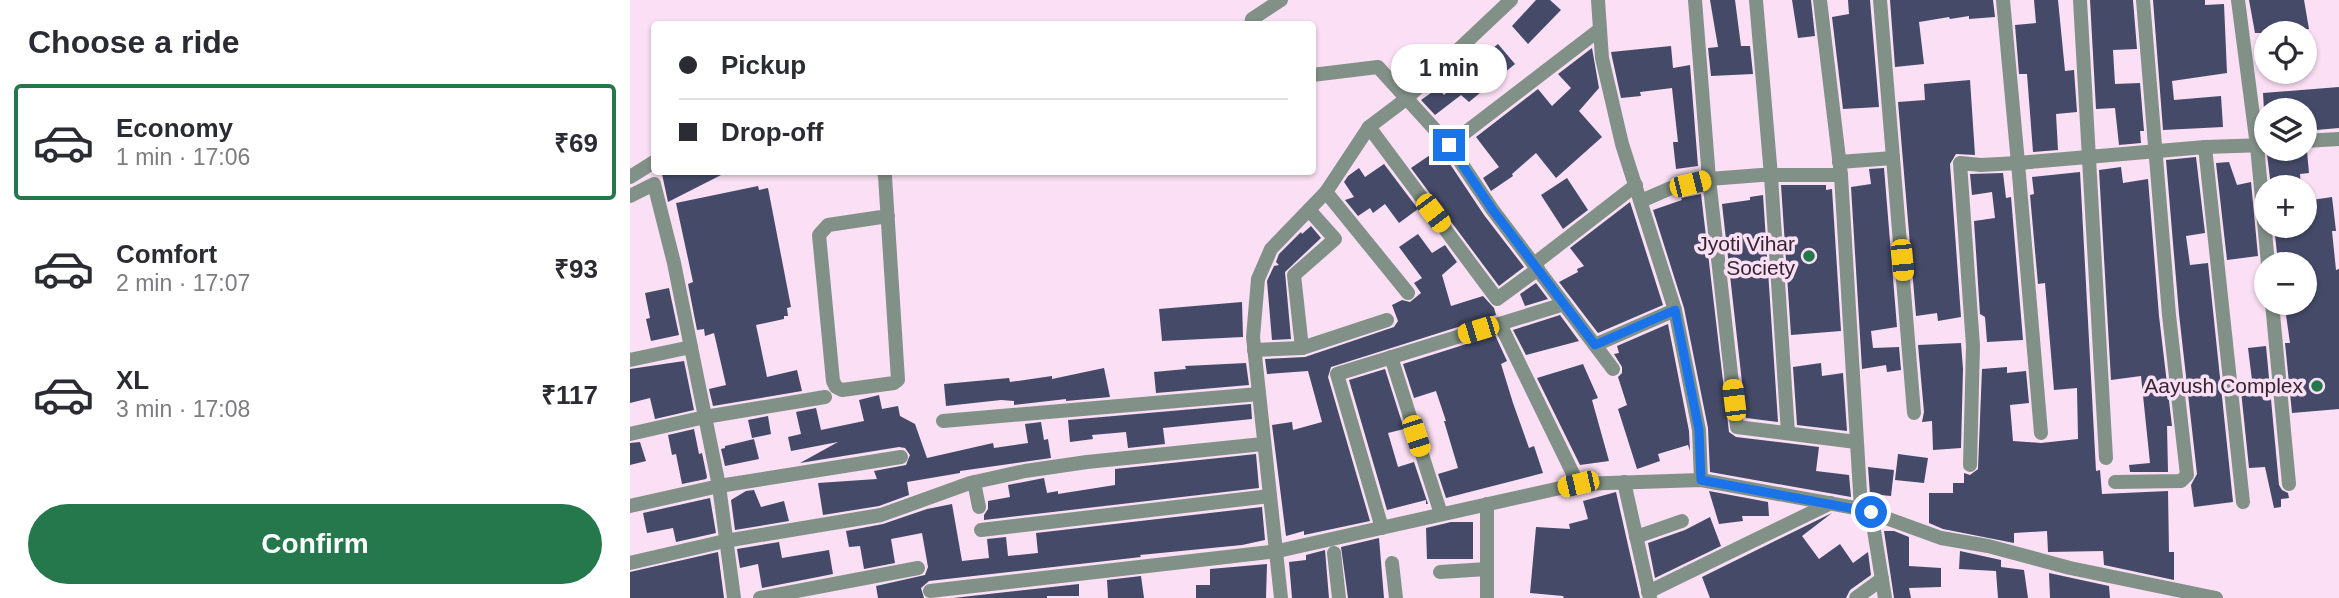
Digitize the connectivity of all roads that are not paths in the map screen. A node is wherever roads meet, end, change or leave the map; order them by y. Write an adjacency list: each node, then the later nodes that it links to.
1 (1281, 0): 12 (street)
2 (1511, 0): 15 (street)
3 (1598, 0): 13 (street)
4 (1695, 0): 33 (street)
5 (1756, 0): 31 (street)
6 (1821, 0): 29 (street)
7 (1880, 0): 25 (street)
8 (2003, 0): 27 (street)
9 (2080, 0): 24 (street)
10 (2143, 0): 23 (street)
11 (2238, 0): 16 (street)
12 (1252, 21)
13 (1599, 30): 20 (street); 34 (street)
14 (1316, 75): 15 (street)
15 (1406, 99): 17 (street); 20 (street)
16 (2254, 101)
17 (1369, 127): 35 (street); 41 (street)
18 (2339, 139): 19 (street)
19 (2317, 140)
20 (1449, 145): 41 (street)
21 (2254, 145): 22 (street)
22 (2205, 147): 23 (street); 76 (street)
23 (2154, 152): 24 (street); 71 (street)
24 (2088, 158): 27 (street); 66 (street)
25 (1893, 159): 29 (street); 57 (street)
26 (2262, 161): 40 (street)
27 (2018, 163): 61 (street); 67 (street)
28 (651, 164): 32 (street)
29 (1840, 169): 31 (street); 63 (street)
30 (884, 175): 39 (street)
31 (1771, 176): 33 (street); 60 (street)
32 (630, 177)
33 (1709, 179): 37 (street); 60 (street)
34 (1636, 185): 37 (street); 41 (street)
35 (1326, 192): 38 (street); 42 (street)
36 (630, 196): 49 (street)
37 (1641, 201): 44 (street)
38 (1309, 209): 50 (street); 51 (street)
39 (888, 216): 39 (street)
40 (2267, 252)
41 (1536, 267): 43 (street)
42 (1408, 293)
43 (1564, 304): 47 (street); 48 (street)
44 (1675, 310): 48 (street); 68 (street)
45 (2273, 315): 73 (street)
46 (1387, 320): 50 (street)
47 (1500, 324): 52 (street); 72 (street)
48 (1595, 345): 54 (street)
49 (691, 347): 53 (street); 58 (street)
50 (1302, 348): 51 (street)
51 (1254, 350): 55 (street)
52 (1391, 357): 82 (street); 84 (street)
53 (630, 360)
54 (1613, 369)
55 (1259, 394): 59 (street); 64 (street)
56 (825, 397): 58 (street)
57 (1914, 413)
58 (705, 416): 62 (street); 74 (street)
59 (943, 421)
60 (1788, 433): 63 (street)
61 (2041, 433)
62 (630, 434)
63 (1856, 442): 81 (street)
64 (1263, 444): 69 (street); 75 (street)
65 (901, 457): 74 (street)
66 (2106, 458)
67 (1970, 465)
68 (1701, 480): 70 (street); 77 (street)
69 (974, 482): 80 (street); 87 (street)
70 (1624, 482): 72 (street); 86 (street)
71 (2115, 482)
72 (1578, 484): 78 (street)
73 (2289, 484)
74 (719, 486): 79 (street); 87 (street)
75 (1270, 496): 85 (street); 88 (street)
76 (2243, 502)
77 (1831, 503): 81 (street); 98 (street)
78 (1488, 504): 82 (street); 93 (street)
79 (630, 506)
80 (979, 507)
81 (1866, 511): 95 (street); 96 (street)
82 (1441, 514): 84 (street)
83 (1682, 521): 86 (street)
84 (1382, 528): 88 (street)
85 (981, 530)
86 (1636, 537): 98 (street)
87 (726, 541): 90 (street); 99 (street)
88 (1278, 551): 97 (street); 101 (street)
89 (1334, 553): 102 (street)
90 (630, 563)
91 (1392, 563): 103 (street)
92 (918, 568): 100 (street)
93 (1487, 569): 94 (street); 104 (street)
94 (1440, 572)
95 (1882, 579): 105 (street); 106 (street)
96 (2138, 583): 107 (street); 108 (street)
97 (930, 591)
98 (1649, 595)
99 (734, 598)
100 (760, 598)
101 (1281, 598)
102 (1339, 598)
103 (1396, 598)
104 (1487, 598)
105 (1856, 598)
106 (1885, 598)
107 (2141, 598)
108 (2216, 598)

